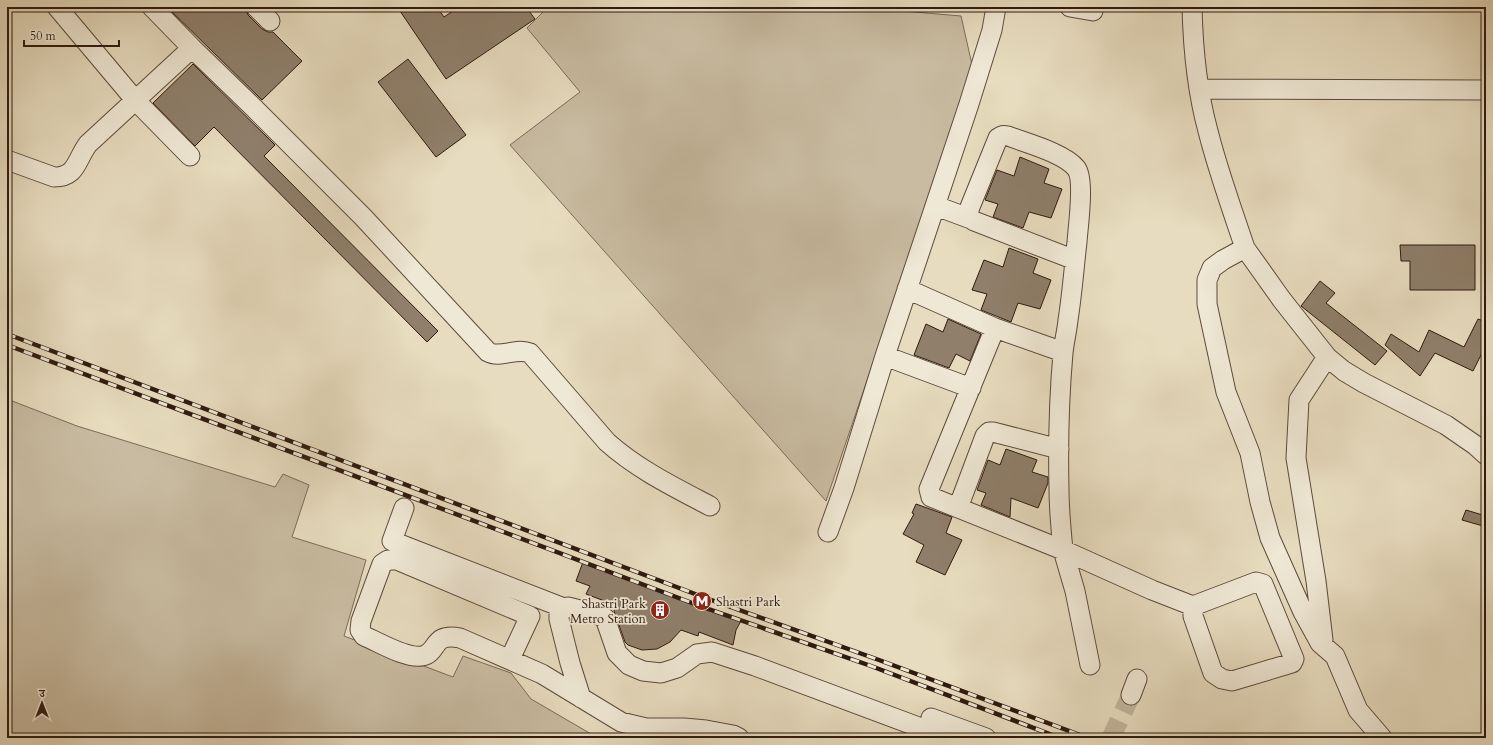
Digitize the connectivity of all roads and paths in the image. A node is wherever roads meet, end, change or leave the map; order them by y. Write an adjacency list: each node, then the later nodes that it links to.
1 (57, 7): 12 (street)
2 (152, 7): 9 (street)
3 (256, 7): 8 (street)
4 (996, 7): 15 (street)
5 (1070, 7): 7 (street)
6 (1192, 7): 10 (street)
7 (1093, 11)
8 (270, 20)
9 (192, 48): 12 (street); 27 (street)
10 (1199, 89): 11 (street); 17 (street)
11 (1486, 90)
12 (136, 101): 13 (street); 14 (street)
13 (190, 156)
14 (7, 160)
15 (936, 206): 16 (street); 19 (street)
16 (971, 219): 18 (street); 18 (street)
17 (1245, 248): 23 (street); 34 (street)
18 (1075, 260): 21 (street)
19 (907, 289): 20 (street); 22 (street)
20 (995, 328): 21 (street); 24 (street)
21 (1063, 352): 25 (street)
22 (885, 356): 24 (street); 30 (street)
23 (1327, 357): 26 (street); 34 (street)
24 (971, 388): 29 (street)
25 (1059, 449): 29 (street); 31 (street)
26 (1486, 454)
27 (710, 506)
28 (404, 508): 33 (street)
29 (958, 508): 31 (street)
30 (828, 532)
31 (1063, 550): 32 (street); 36 (street)
32 (1193, 606): 32 (street)
33 (564, 608): 37 (street); 38 (street)
34 (1324, 646): 42 (street)
35 (510, 659): 35 (street); 38 (street)
36 (1090, 665)
37 (755, 666): 40 (street); 41 (street)
38 (581, 698): 39 (street)
39 (739, 738)
40 (948, 738)
41 (986, 738)
42 (1382, 738)

